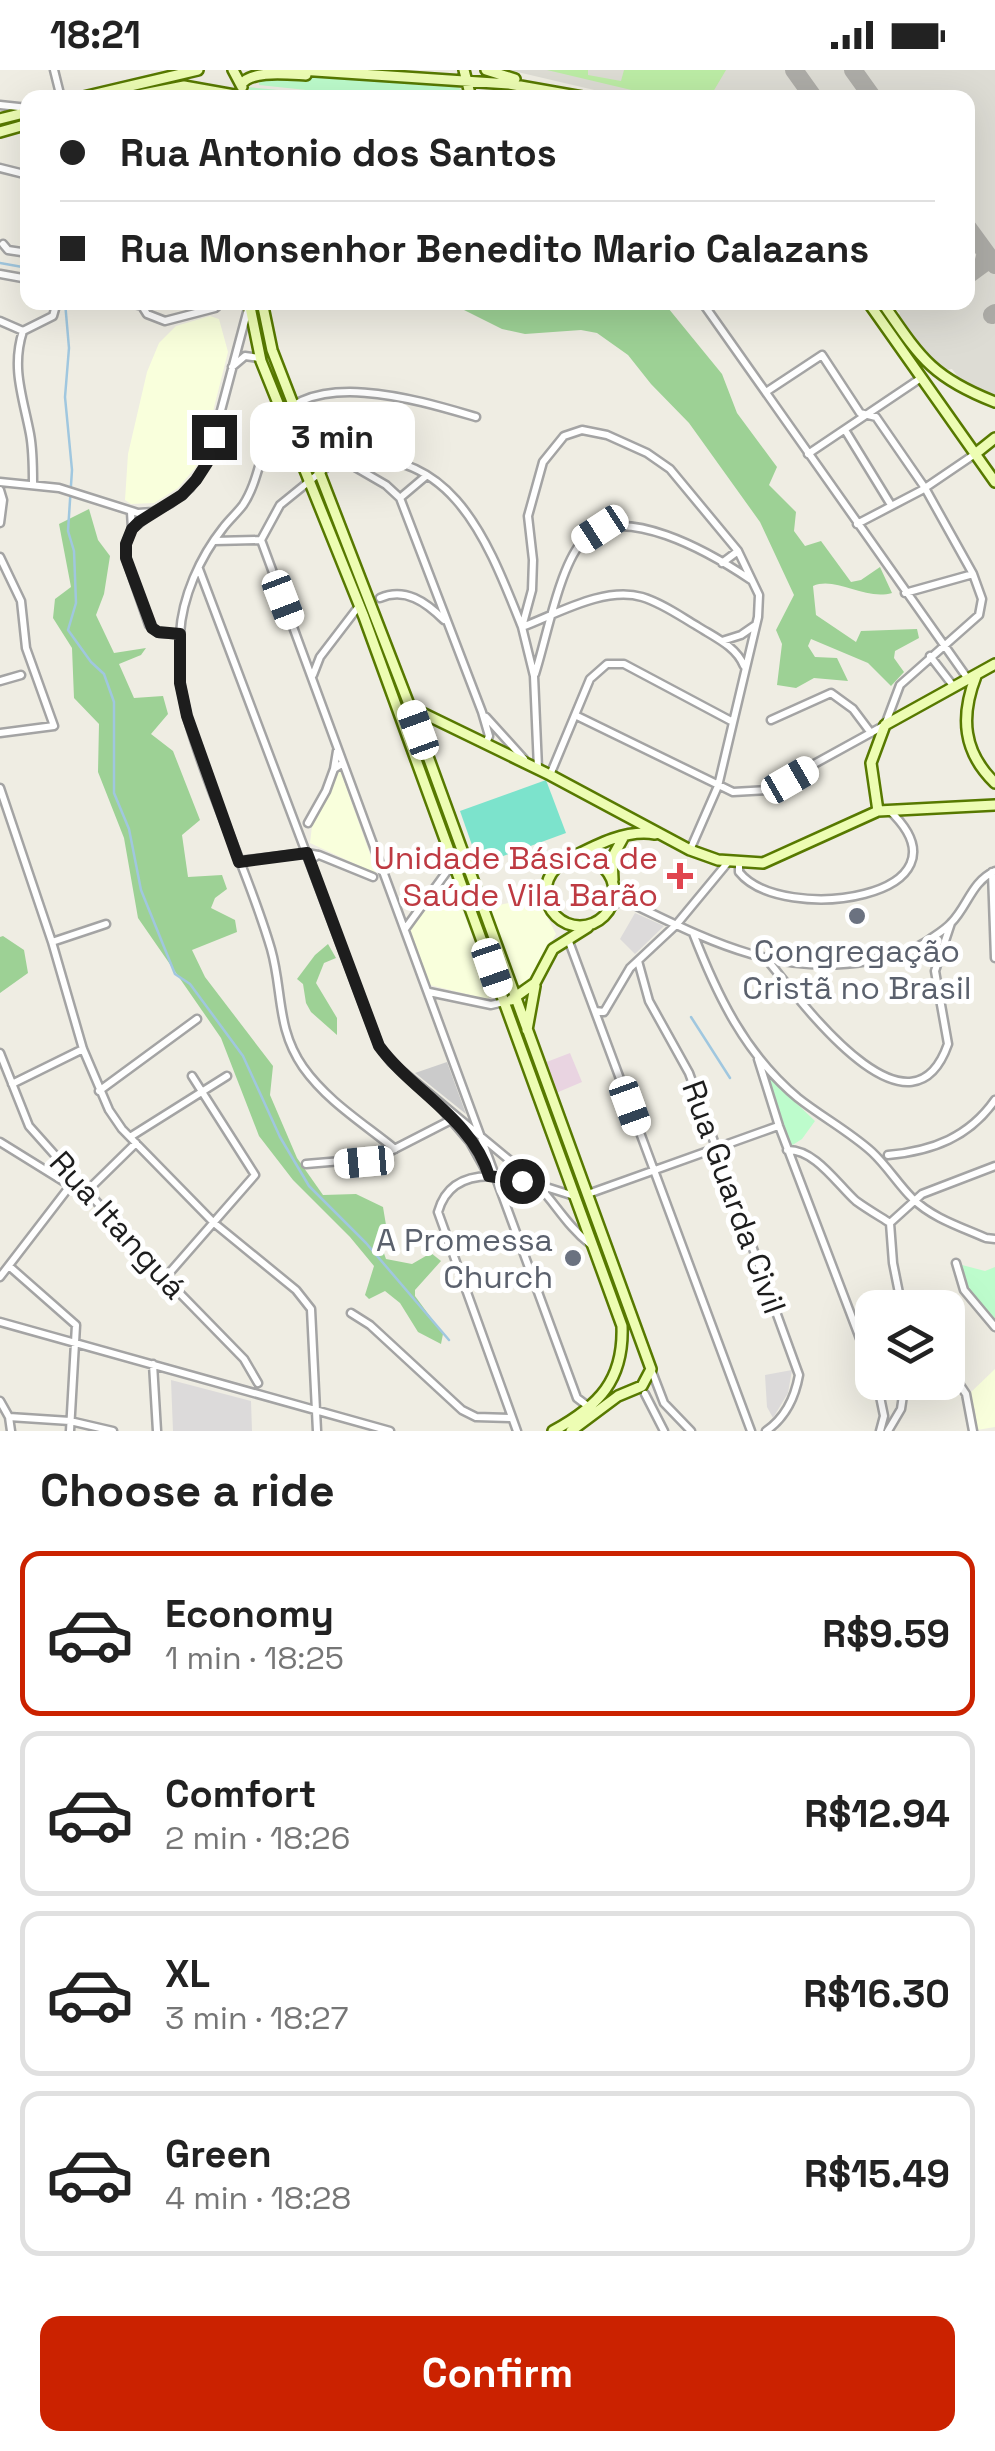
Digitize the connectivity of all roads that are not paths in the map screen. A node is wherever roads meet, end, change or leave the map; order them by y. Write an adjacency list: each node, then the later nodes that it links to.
1 (198, 70): 10 (main road)
2 (300, 70): 6 (main road)
3 (464, 70): 8 (main road)
4 (486, 70): 9 (main road)
5 (425, 75): 6 (main road); 7 (main road)
6 (410, 78): 13 (main road)
7 (452, 81): 8 (main road); 14 (main road)
8 (467, 82): 9 (main road); 15 (main road)
9 (546, 88): 16 (main road)
10 (112, 90)
11 (164, 90): 12 (main road)
12 (221, 90)
13 (240, 90)
14 (467, 90)
15 (469, 90)
16 (554, 90)
17 (3, 244): 18 (street)
18 (20, 252)
19 (55, 310): 29 (street)
20 (144, 310): 21 (street)
21 (201, 310)
22 (247, 310): 31 (street)
23 (249, 310): 30 (main road)
24 (264, 310): 34 (main road)
25 (708, 310): 33 (street)
26 (874, 310): 32 (main road)
27 (888, 310): 35 (main road)
28 (0, 321): 29 (street)
29 (23, 330): 48 (street)
30 (261, 360): 31 (street); 36 (main road)
31 (231, 368): 54 (street)
32 (921, 378): 37 (street); 42 (main road)
33 (766, 392): 37 (street); 41 (street)
34 (296, 401): 36 (street); 38 (street); 44 (main road)
35 (995, 402)
36 (283, 414): 46 (main road); 59 (street)
37 (869, 414): 39 (street); 50 (street)
38 (476, 416)
39 (845, 430): 41 (street); 52 (street)
40 (995, 438): 42 (main road)
41 (808, 454): 56 (street)
42 (975, 454): 47 (main road); 50 (street)
43 (354, 463): 44 (street); 45 (street); 51 (street)
44 (319, 467): 46 (street); 69 (main road)
45 (427, 476): 51 (street); 77 (street)
46 (309, 482): 58 (street); 72 (main road)
47 (995, 482)
48 (33, 483): 49 (street); 53 (street)
49 (0, 486): 55 (street)
50 (925, 488): 52 (street); 64 (street)
51 (400, 498): 70 (street)
52 (892, 506): 56 (street)
53 (130, 512): 54 (street); 57 (street)
54 (153, 512): 57 (street)
55 (0, 523)
56 (857, 524): 68 (street)
57 (132, 529): 78 (street)
58 (260, 540): 59 (street); 84 (street)
59 (214, 541): 63 (street)
60 (738, 551): 62 (street); 65 (street); 77 (street)
61 (0, 557): 103 (street)
62 (722, 563): 65 (street); 73 (street)
63 (199, 568): 66 (street); 67 (street)
64 (973, 574): 68 (street); 81 (street)
65 (753, 581): 75 (street)
66 (193, 582): 67 (street); 74 (street)
67 (205, 584): 118 (street)
68 (905, 593): 81 (street)
69 (373, 600): 71 (street); 85 (main road)
70 (440, 604): 71 (street); 76 (street)
71 (433, 610): 76 (street)
72 (362, 611): 83 (street); 85 (main road); 105 (main road)
73 (552, 616): 77 (street); 80 (street); 89 (street)
74 (180, 617): 78 (street); 79 (street)
75 (755, 625): 80 (street); 87 (street)
76 (450, 627): 95 (street)
77 (522, 627): 89 (street)
78 (166, 633): 79 (street)
79 (180, 634): 125 (street)
80 (722, 641): 87 (street)
81 (944, 647): 82 (street); 91 (street)
82 (930, 656): 91 (street); 100 (street)
83 (320, 657): 84 (street); 90 (street)
84 (306, 660): 90 (street)
85 (394, 663): 94 (main road)
86 (995, 664): 91 (main road)
87 (744, 667): 98 (street)
88 (21, 675): 92 (street)
89 (534, 676): 108 (street)
90 (313, 677): 106 (street)
91 (966, 680): 93 (main road); 93 (main road); 100 (main road)
92 (0, 681)
93 (968, 696): 111 (main road)
94 (410, 707): 99 (main road); 101 (main road)
95 (482, 712): 104 (street); 108 (street)
96 (575, 715): 98 (street); 110 (street); 112 (street)
97 (771, 720): 102 (street)
98 (733, 722): 112 (street)
99 (440, 723): 101 (main road); 104 (main road)
100 (885, 725): 102 (street); 116 (main road)
101 (418, 730): 105 (main road); 152 (main road)
102 (871, 733): 112 (street)
103 (0, 734)
104 (485, 744): 108 (main road)
105 (412, 748): 124 (main road)
106 (338, 749): 107 (street); 109 (street)
107 (343, 763): 109 (street); 129 (street)
108 (535, 768): 110 (main road)
109 (334, 769): 118 (street)
110 (550, 775): 120 (main road)
111 (995, 783)
112 (718, 786): 121 (street)
113 (0, 788): 145 (street)
114 (995, 805): 115 (main road)
115 (907, 808): 116 (main road); 117 (street)
116 (884, 810): 117 (street); 126 (main road)
117 (903, 823): 126 (street)
118 (299, 828): 122 (street)
119 (624, 836): 120 (main road); 127 (main road); 133 (main road)
120 (662, 836): 121 (main road)
121 (690, 850): 126 (main road)
122 (307, 853): 123 (street); 125 (street); 128 (street)
123 (318, 854): 128 (street); 131 (street)
124 (451, 860): 141 (street); 153 (main road)
125 (239, 862): 171 (street)
126 (734, 862): 140 (street)
127 (564, 863): 133 (main road); 136 (main road)
128 (311, 865): 166 (street)
129 (382, 871): 131 (street); 132 (street)
130 (994, 871): 138 (street); 147 (street)
131 (373, 876): 132 (street)
132 (386, 884): 141 (street)
133 (613, 884): 134 (street); 135 (main road)
134 (624, 900): 135 (street); 140 (street)
135 (611, 906): 137 (main road)
136 (550, 907): 137 (main road); 144 (main road)
137 (598, 922): 144 (main road)
138 (952, 923): 142 (street); 146 (street)
139 (106, 924): 145 (street)
140 (676, 925): 143 (street); 148 (street)
141 (404, 930): 151 (street)
142 (941, 931): 146 (street); 149 (street)
143 (694, 932): 149 (street); 159 (street)
144 (568, 939): 150 (main road); 154 (street)
145 (52, 942): 157 (street)
146 (943, 942): 149 (street)
147 (995, 958)
148 (638, 961): 154 (street); 172 (street, Rua Guarda Civil)
149 (768, 961)
150 (535, 983): 152 (main road); 156 (main road)
151 (428, 992): 153 (street); 168 (street)
152 (516, 998): 153 (main road); 156 (main road)
153 (504, 1002): 179 (main road)
154 (594, 1010): 180 (street)
155 (197, 1019): 163 (street)
156 (527, 1032): 190 (main road)
157 (83, 1049): 162 (street); 163 (street)
158 (0, 1053): 162 (street, Rua Itanguá)
159 (758, 1058): 167 (street); 174 (street)
160 (192, 1076): 164 (street)
161 (227, 1076): 164 (street)
162 (12, 1084): 181 (street, Rua Itanguá)
163 (100, 1092): 169 (street)
164 (202, 1092): 169 (street); 194 (street)
165 (995, 1100): 175 (street)
166 (454, 1118): 168 (street); 171 (street); 182 (street)
167 (779, 1126): 172 (street); 173 (street)
168 (482, 1136): 182 (street); 184 (street)
169 (133, 1140): 189 (street); 194 (street)
170 (0, 1142): 183 (street)
171 (395, 1148): 177 (street)
172 (717, 1149): 180 (street); 239 (street, Rua Guarda Civil)
173 (788, 1150): 193 (street); 204 (street)
174 (872, 1152): 175 (street); 176 (street)
175 (888, 1155): 176 (street)
176 (880, 1160): 192 (street)
177 (306, 1164)
178 (995, 1166): 192 (street)
179 (564, 1170): 187 (street); 191 (main road)
180 (653, 1170): 190 (street); 238 (street)
181 (68, 1172): 183 (street); 189 (street, Rua Itanguá)
182 (493, 1176): 184 (street); 188 (street); 225 (street)
183 (59, 1178): 186 (street)
184 (522, 1178): 185 (street); 188 (street)
185 (539, 1184): 187 (street); 196 (street)
186 (70, 1186): 189 (street); 198 (street)
187 (550, 1188): 191 (street)
188 (502, 1190): 220 (street)
189 (86, 1192): 200 (street, Rua Itanguá)
190 (586, 1194): 209 (main road)
191 (574, 1196): 196 (main road)
192 (914, 1200): 193 (street); 195 (street)
193 (890, 1222): 201 (street)
194 (214, 1224): 200 (street); 221 (street)
195 (995, 1239)
196 (594, 1249): 207 (main road)
197 (956, 1262): 205 (street)
198 (9, 1266): 199 (street); 206 (street)
199 (0, 1277)
200 (166, 1278): 210 (street, Rua Itanguá)
201 (898, 1290)
202 (351, 1313): 225 (street)
203 (0, 1322): 206 (street)
204 (855, 1325)
205 (995, 1326)
206 (77, 1343): 208 (street); 226 (street)
207 (619, 1362): 209 (main road); 211 (main road); 220 (main road)
208 (153, 1364): 213 (street); 230 (street)
209 (649, 1364): 211 (main road); 219 (street)
210 (258, 1384): 213 (street); 215 (street, Rua Itanguá)
211 (634, 1389): 214 (street); 235 (main road)
212 (965, 1392): 242 (street)
213 (258, 1393): 215 (street)
214 (645, 1394): 219 (street); 236 (street)
215 (268, 1396): 221 (street)
216 (881, 1400): 223 (street)
217 (902, 1400): 222 (street)
218 (0, 1401): 224 (street)
219 (664, 1403): 237 (street)
220 (589, 1408): 234 (main road)
221 (317, 1412): 231 (street); 232 (street)
222 (899, 1414): 223 (street); 241 (street)
223 (884, 1416): 240 (street)
224 (10, 1417): 226 (street); 227 (street)
225 (512, 1418): 233 (street)
226 (70, 1421): 228 (street); 229 (street)
227 (11, 1431)
228 (70, 1431)
229 (113, 1431)
230 (157, 1431)
231 (317, 1431)
232 (387, 1431)
233 (517, 1431)
234 (553, 1431)
235 (571, 1431)
236 (664, 1431)
237 (692, 1431)
238 (751, 1431)
239 (766, 1431)
240 (880, 1431)
241 (888, 1431)
242 (973, 1431)

